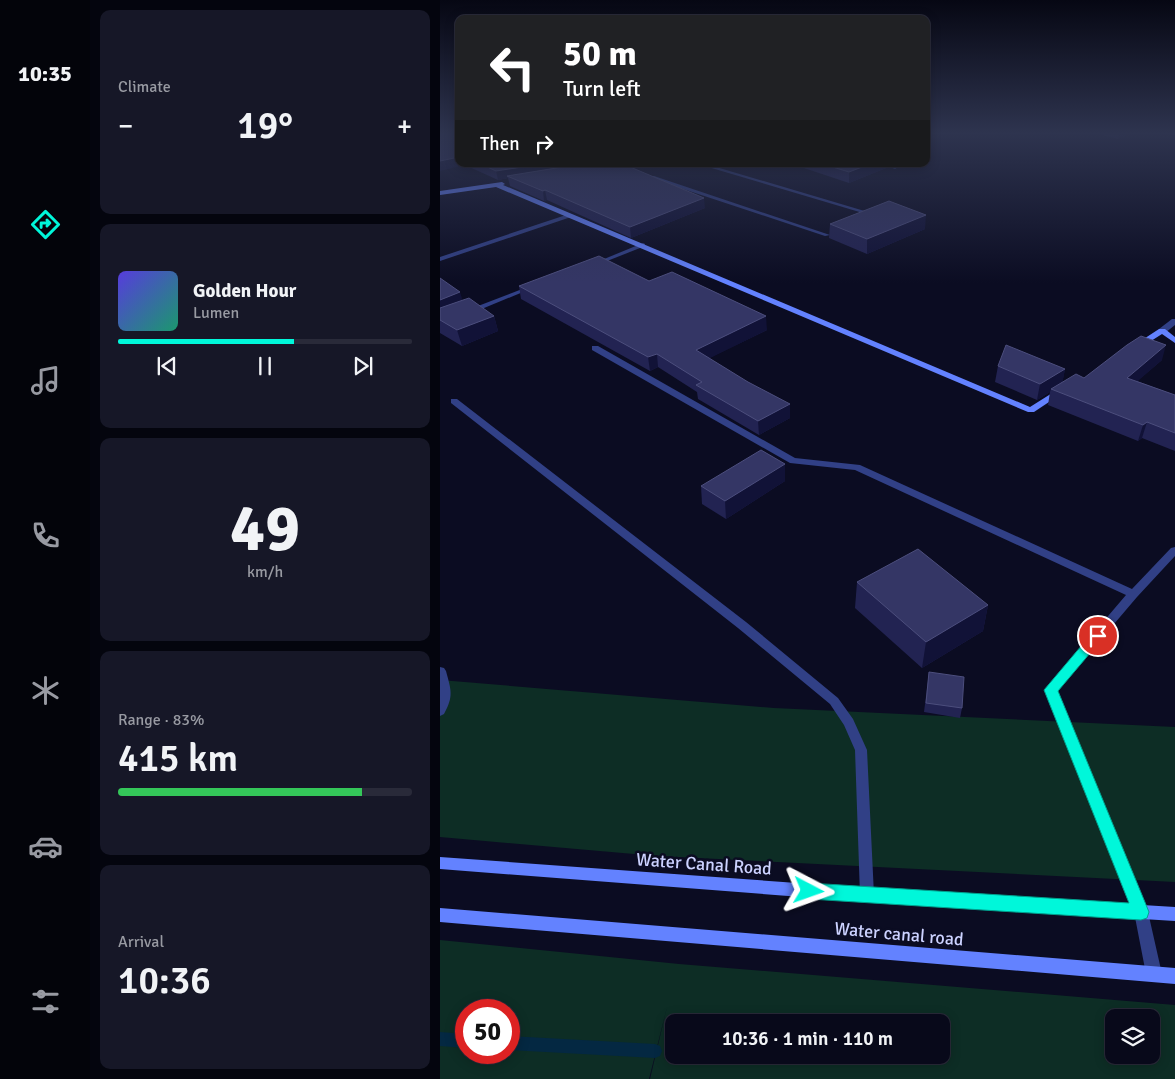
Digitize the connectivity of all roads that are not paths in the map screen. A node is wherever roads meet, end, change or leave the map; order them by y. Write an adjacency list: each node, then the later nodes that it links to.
1 (669, 182): 8 (street)
2 (764, 182): 7 (street)
3 (506, 183): 4 (street)
4 (497, 185): 5 (street); 6 (street)
5 (440, 193)
6 (569, 216): 9 (street); 10 (street)
7 (878, 216)
8 (827, 235)
9 (643, 245): 11 (street); 19 (street)
10 (440, 259)
11 (588, 266)
12 (542, 284): 13 (street)
13 (458, 315)
14 (1175, 321): 15 (street)
15 (1162, 331): 16 (street); 18 (street)
16 (1175, 341)
17 (595, 348): 22 (street)
18 (1129, 351)
19 (1064, 390)
20 (454, 401): 26 (street)
21 (1175, 550): 22 (street)
22 (1133, 594): 27 (street)
23 (440, 671): 24 (street)
24 (440, 711)
25 (440, 863): 26 (street, Water Canal Road)
26 (867, 895): 27 (street, Water Canal Road)
27 (1141, 912): 28 (street, Water Canal Road); 30 (street)
28 (1175, 914)
29 (440, 916): 30 (street, Water canal road)
30 (1154, 974): 31 (street, Water canal road)
31 (1175, 976)

